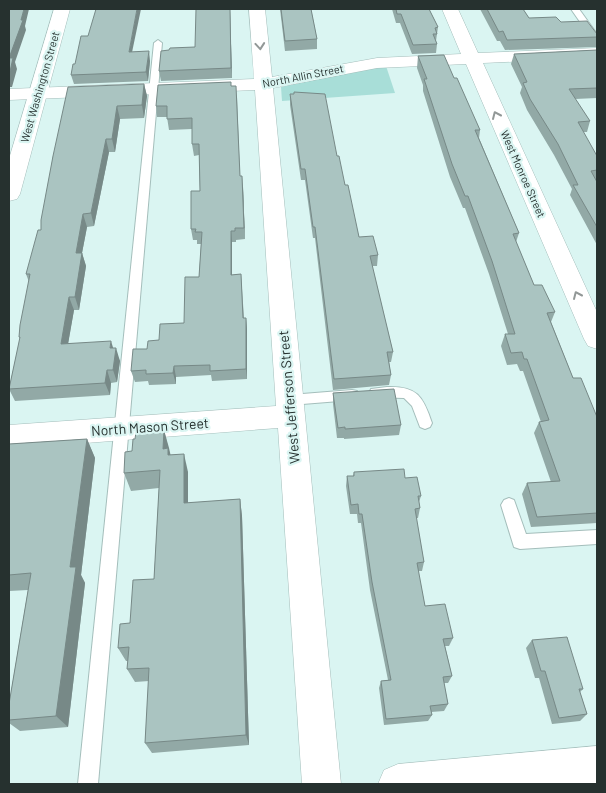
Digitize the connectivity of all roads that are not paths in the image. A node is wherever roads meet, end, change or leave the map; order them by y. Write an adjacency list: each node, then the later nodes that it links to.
1 (62, 9): 11 (street, West Washington Street)
2 (257, 9): 9 (street, West Jefferson Street, one-way to 9)
3 (450, 9): 8 (street, West Monroe Street)
4 (576, 9): 5 (lane)
5 (597, 40)
6 (158, 43): 10 (lane)
7 (597, 53): 8 (street, North Allin Street)
8 (471, 58): 9 (street, North Allin Street); 14 (street, West Monroe Street, one-way to 8)
9 (263, 84): 10 (street, North Allin Street); 16 (street, West Jefferson Street)
10 (154, 89): 11 (street, North Allin Street); 18 (lane)
11 (38, 94): 12 (street, North Allin Street); 13 (street, West Washington Street)
12 (9, 96)
13 (9, 194)
14 (592, 316): 15 (street, West Monroe Street)
15 (597, 339)
16 (290, 408): 17 (lane); 18 (street, North Mason Street); 24 (street, West Jefferson Street)
17 (425, 424)
18 (122, 429): 19 (street, North Mason Street); 23 (lane)
19 (9, 437)
20 (509, 505): 21 (lane)
21 (597, 537)
22 (597, 765): 25 (street)
23 (88, 784)
24 (322, 784)
25 (398, 784)

